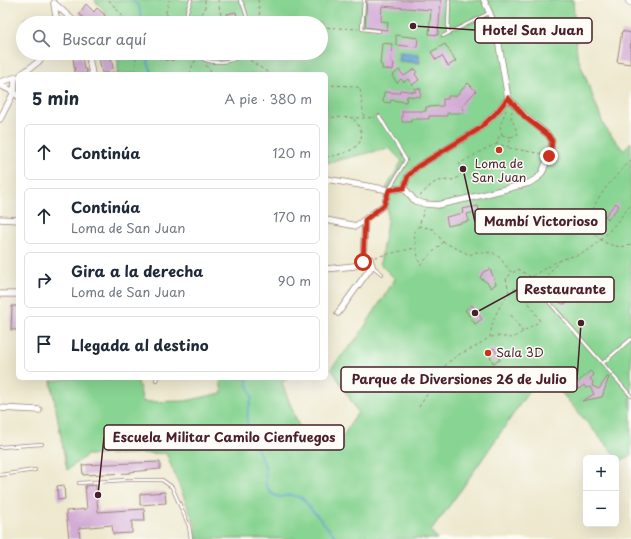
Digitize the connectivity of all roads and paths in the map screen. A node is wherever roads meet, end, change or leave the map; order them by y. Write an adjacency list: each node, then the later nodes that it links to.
1 (109, 0): 16 (path)
2 (169, 0): 12 (path)
3 (191, 0): 19 (lane)
4 (205, 0): 19 (path)
5 (218, 0): 20 (path)
6 (240, 0): 21 (lane)
7 (258, 0): 22 (path)
8 (364, 0): 24 (lane)
9 (449, 0): 26 (lane)
10 (484, 0): 13 (street)
11 (53, 2): 14 (street); 15 (street)
12 (166, 12): 17 (path); 18 (path)
13 (490, 12): 26 (lane); 48 (street)
14 (56, 16)
15 (68, 16)
16 (122, 16)
17 (163, 16)
18 (168, 16)
19 (187, 16)
20 (221, 16)
21 (247, 16)
22 (260, 16)
23 (328, 27): 24 (path)
24 (362, 29): 25 (lane)
25 (379, 31)
26 (448, 33): 27 (lane)
27 (443, 36)
28 (40, 60): 38 (street)
29 (89, 60): 39 (street)
30 (136, 60): 40 (path)
31 (161, 60): 36 (path)
32 (198, 60): 41 (path)
33 (202, 60): 42 (path)
34 (206, 60): 35 (lane)
35 (230, 60)
36 (176, 61)
37 (250, 61): 43 (path)
38 (25, 72)
39 (92, 72)
40 (136, 72)
41 (191, 72)
42 (211, 72)
43 (267, 72)
44 (16, 77): 45 (street); 47 (street)
45 (0, 83): 47 (street)
46 (328, 85): 52 (path)
47 (16, 94): 53 (street)
48 (508, 98): 54 (path); 55 (path); 58 (street); 64 (street)
49 (379, 116): 52 (path); 65 (lane)
50 (328, 117): 51 (path)
51 (353, 118): 52 (path); 59 (path)
52 (364, 118)
53 (0, 119)
54 (502, 135): 55 (path); 56 (path)
55 (511, 137): 57 (path)
56 (497, 144): 57 (path); 61 (path)
57 (508, 147): 58 (path)
58 (549, 156): 67 (street)
59 (328, 157)
60 (631, 160): 74 (path)
61 (460, 166): 62 (path); 62 (path)
62 (462, 172): 66 (path)
63 (328, 179): 65 (street)
64 (404, 188): 65 (street); 66 (street)
65 (389, 190): 72 (street)
66 (415, 201): 67 (street)
67 (425, 204): 73 (path)
68 (631, 204): 74 (path)
69 (0, 219): 70 (street)
70 (16, 220)
71 (328, 220): 72 (street)
72 (365, 220): 80 (street)
73 (419, 226): 75 (path); 77 (path)
74 (600, 240): 76 (path); 79 (path)
75 (443, 242): 77 (path); 83 (path)
76 (631, 244)
77 (416, 248): 78 (path)
78 (370, 259): 80 (street); 81 (street)
79 (559, 260): 85 (path); 90 (path)
80 (363, 262): 82 (street)
81 (372, 266): 84 (lane); 92 (street)
82 (328, 269)
83 (512, 273): 85 (path); 89 (path)
84 (382, 274)
85 (531, 277): 86 (path)
86 (514, 289): 89 (path); 90 (path)
87 (0, 294): 88 (street)
88 (16, 294)
89 (509, 294): 95 (path)
90 (527, 300): 94 (path)
91 (548, 302): 97 (lane)
92 (338, 313)
93 (511, 315): 94 (path)
94 (523, 332): 95 (path)
95 (490, 337): 99 (path)
96 (631, 340): 97 (lane)
97 (603, 363): 98 (lane)
98 (631, 396)
99 (418, 407)
100 (0, 408): 101 (street)
101 (39, 410)
102 (42, 444): 103 (lane)
103 (0, 447)
104 (35, 470): 105 (lane)
105 (0, 475)
106 (79, 482): 107 (lane)
107 (191, 539)

